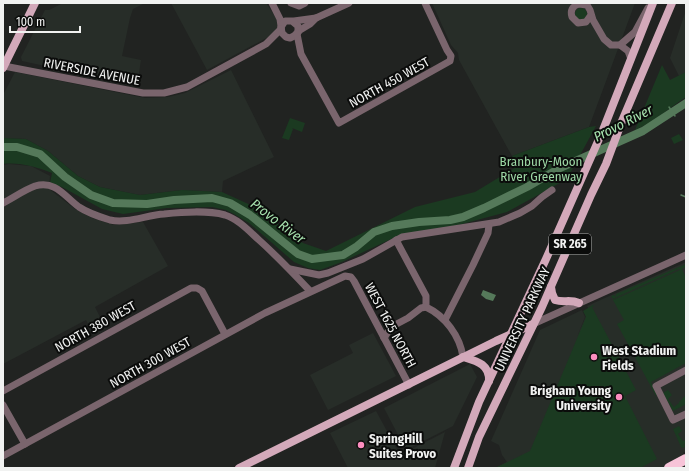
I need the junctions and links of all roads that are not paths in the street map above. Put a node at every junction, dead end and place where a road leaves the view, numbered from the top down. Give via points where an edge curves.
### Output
1 (35, 3) edge
2 (291, 3) edge
3 (305, 3) edge
4 (349, 3) edge
5 (425, 3) edge
6 (581, 3) edge
7 (652, 3) edge
8 (672, 3) edge
9 (273, 4) edge
10 (573, 5) edge
11 (591, 15) junction
12 (316, 18) junction
13 (293, 21) junction
14 (586, 22) junction
15 (281, 28) junction
16 (297, 33) junction
17 (600, 34) junction
18 (287, 37) junction
19 (266, 44) junction
20 (620, 45) junction
21 (301, 54) junction
22 (631, 59) junction
23 (4, 67) edge
24 (552, 190) dead end
25 (3, 203) edge
26 (489, 225) junction
27 (396, 240) junction
28 (686, 254) edge
29 (290, 269) junction
30 (351, 277) joint
31 (552, 284) junction
32 (310, 292) junction
33 (579, 303) junction
34 (426, 307) junction
35 (444, 320) junction
36 (533, 324) junction
37 (225, 334) junction
38 (511, 334) junction
39 (384, 338) junction
40 (463, 357) junction
41 (686, 370) edge
42 (488, 383) junction
43 (409, 384) junction
44 (3, 391) edge
45 (3, 405) edge
46 (686, 414) edge
47 (25, 444) junction
48 (3, 456) edge
49 (686, 459) edge
50 (239, 468) edge
51 (454, 468) edge
52 (468, 468) edge
53 (669, 468) edge

1 - 23 main road
2 - 3 street via 299,6
4 - 12 street
5 - 21 street, NORTH 450 WEST via 451,56 450,61 339,123
6 - 10 street
6 - 11 street via 589,7
7 - 20 street via 635,32
7 - 22 main road, UNIVERSITY PARKWAY / SR 265
8 - 31 main road, UNIVERSITY PARKWAY / SR 265 via 606,164
9 - 13 street
9 - 15 street
10 - 14 street via 573,20 578,23
11 - 14 street
11 - 17 street
12 - 13 street
12 - 16 street
13 - 15 street via 285,21
13 - 16 street via 298,26
14 - 17 street
15 - 18 street
15 - 19 street
16 - 18 street
16 - 21 street
17 - 20 street via 611,45
18 - 19 street
18 - 21 street
19 - 23 street, RIVERSIDE AVENUE via 196,82 164,93 143,93
20 - 22 street via 628,51
22 - 38 main road, UNIVERSITY PARKWAY / SR 265 via 583,177
24 - 26 street via 520,214
25 - 29 street via 35,186 42,185 58,188 86,211 111,220 162,214 211,212 226,215 246,228
26 - 27 street via 402,237
26 - 35 street via 488,233 473,265
27 - 29 street via 364,259 328,273 319,275
27 - 34 street via 426,296
28 - 33 street
29 - 32 street
30 - 32 street, NORTH 300 WEST via 342,277
30 - 39 street, WEST 1625 NORTH
31 - 33 main road via 551,290 555,300 573,300
31 - 36 main road, UNIVERSITY PARKWAY / SR 265
32 - 37 street, NORTH 300 WEST
33 - 36 street
34 - 35 street
34 - 39 street via 391,327
35 - 40 street via 461,347
36 - 38 main road
36 - 52 main road, UNIVERSITY PARKWAY / SR 265 via 479,437
37 - 44 street, NORTH 380 WEST via 204,294 194,287
37 - 47 street, NORTH 300 WEST
38 - 40 main road
38 - 42 main road, UNIVERSITY PARKWAY / SR 265
39 - 43 street, WEST 1625 NORTH
40 - 42 main road via 484,365
40 - 43 main road
41 - 46 street via 656,386 673,420
42 - 51 main road, UNIVERSITY PARKWAY / SR 265
43 - 50 main road
45 - 47 street
47 - 48 street, NORTH 300 WEST
49 - 53 highway

